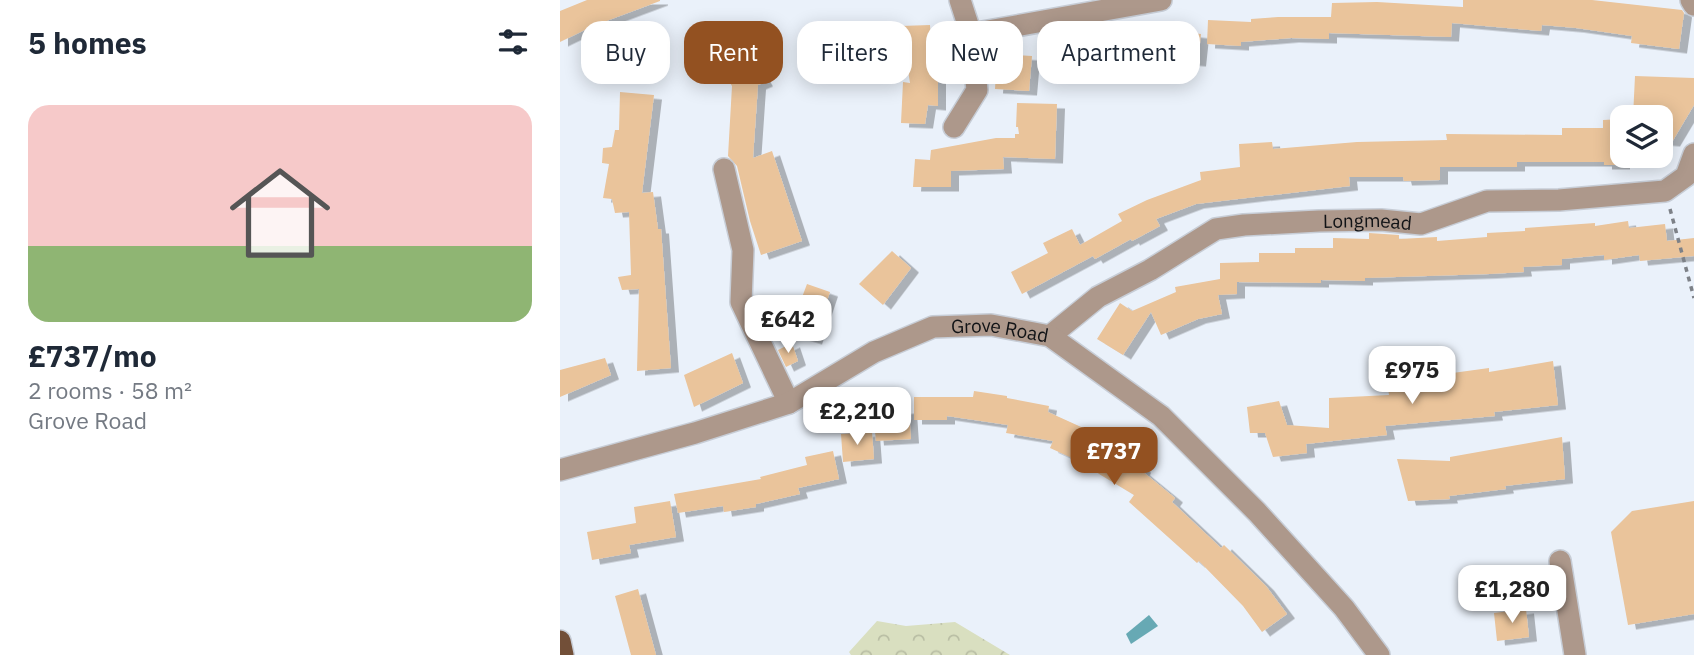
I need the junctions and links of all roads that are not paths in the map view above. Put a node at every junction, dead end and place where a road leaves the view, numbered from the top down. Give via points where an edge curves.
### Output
1 (960, 0) edge
2 (1161, 0) edge
3 (1691, 0) edge
4 (1694, 5) edge
5 (967, 21) edge
6 (1023, 25) edge
7 (976, 84) edge
8 (954, 127) dead end
9 (1694, 153) edge
10 (724, 169) dead end
11 (1050, 337) junction
12 (789, 403) junction
13 (560, 470) edge
14 (1560, 561) dead end
15 (560, 641) edge
16 (564, 655) edge
17 (1378, 655) edge
18 (1575, 655) edge

1 - 5 street
2 - 6 street
3 - 4 street
7 - 8 street
9 - 11 street, Longmead via 1686,176 1665,191 1488,201 1421,224 1319,221 1216,229 1098,297
10 - 12 street via 743,250 741,302
11 - 12 street, Grove Road via 991,325 933,327 874,352
11 - 17 street, Grove Road via 1161,416 1257,512 1344,608
12 - 13 street, Grove Road
14 - 18 street
15 - 16 main road

